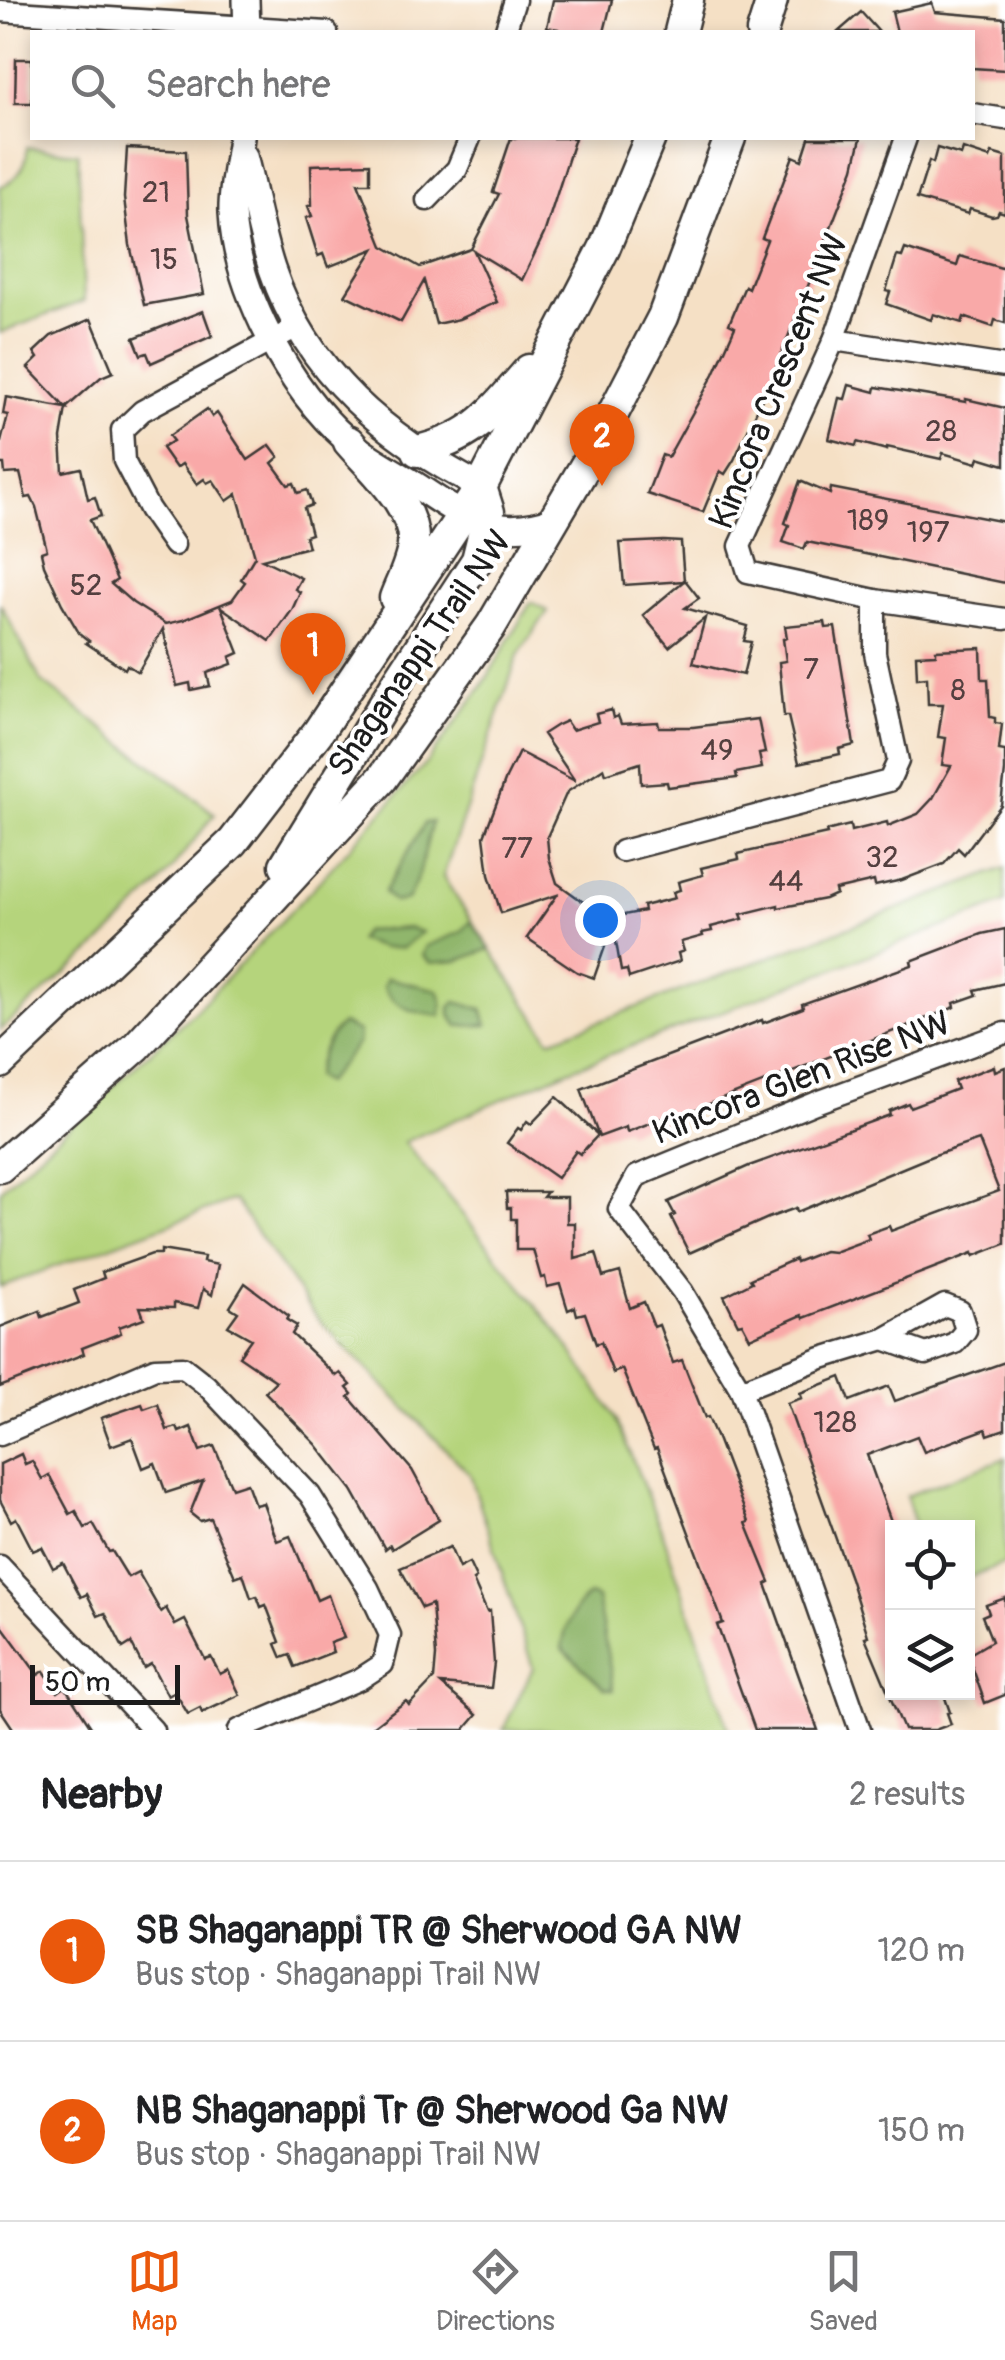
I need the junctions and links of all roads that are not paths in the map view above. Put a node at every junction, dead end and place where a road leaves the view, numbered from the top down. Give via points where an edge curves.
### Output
1 (246, 0) edge
2 (514, 0) edge
3 (688, 0) edge
4 (772, 0) edge
5 (0, 11) edge
6 (247, 30) edge
7 (505, 30) edge
8 (680, 30) edge
9 (763, 30) edge
10 (975, 114) edge
11 (1005, 119) edge
12 (240, 140) edge
13 (469, 140) edge
14 (649, 140) edge
15 (729, 140) edge
16 (905, 140) edge
17 (427, 200) dead end
18 (298, 326) junction
19 (272, 340) junction
20 (834, 340) junction
21 (554, 342) junction
22 (1005, 366) edge
23 (349, 442) junction
24 (418, 451) junction
25 (481, 487) junction
26 (556, 518) junction
27 (476, 521) junction
28 (174, 545) dead end
29 (875, 600) junction
30 (1005, 620) edge
31 (383, 634) junction
32 (622, 851) dead end
33 (244, 931) junction
34 (1005, 1032) edge
35 (0, 1062) edge
36 (0, 1167) edge
37 (884, 1340) dead end
38 (741, 1390) junction
39 (0, 1435) edge
40 (0, 1566) edge
41 (153, 1730) edge
42 (238, 1730) edge
43 (860, 1730) edge

1 - 6 street
2 - 7 street
3 - 8 main road
4 - 9 main road
5 - 6 street
10 - 11 street
12 - 18 street via 272,269
12 - 19 street via 232,212 246,278
13 - 17 street via 457,170
14 - 21 main road, Shaganappi Trail NW via 604,249
15 - 26 main road, Shaganappi Trail NW via 663,317
16 - 20 street, Kincora Crescent NW
18 - 19 street
18 - 24 street via 350,397
19 - 23 street via 306,394
19 - 28 street via 142,411 122,430 124,461
20 - 22 street
20 - 29 street, Kincora Crescent NW via 740,546 748,572
21 - 24 main road via 482,422 462,438
21 - 25 main road, Shaganappi Trail NW
23 - 27 street
23 - 31 main road via 412,528 413,546
24 - 25 street
25 - 27 main road via 487,500
26 - 27 street via 506,530
26 - 33 main road, Shaganappi Trail NW via 491,626 382,779
27 - 31 main road, Shaganappi Trail NW
27 - 33 main road via 477,560
29 - 30 street, Kincora Crescent NW
29 - 32 street via 875,653 898,761 889,780
31 - 35 main road, Shaganappi Trail NW via 233,842
33 - 36 main road, Shaganappi Trail NW via 136,1047
34 - 38 street, Kincora Glen Rise NW via 637,1176 619,1210 682,1291
37 - 38 street
38 - 43 street, Kincora Glen Rise NW
39 - 42 street via 155,1368 183,1367 310,1495 390,1636 383,1664 360,1680
40 - 41 street

